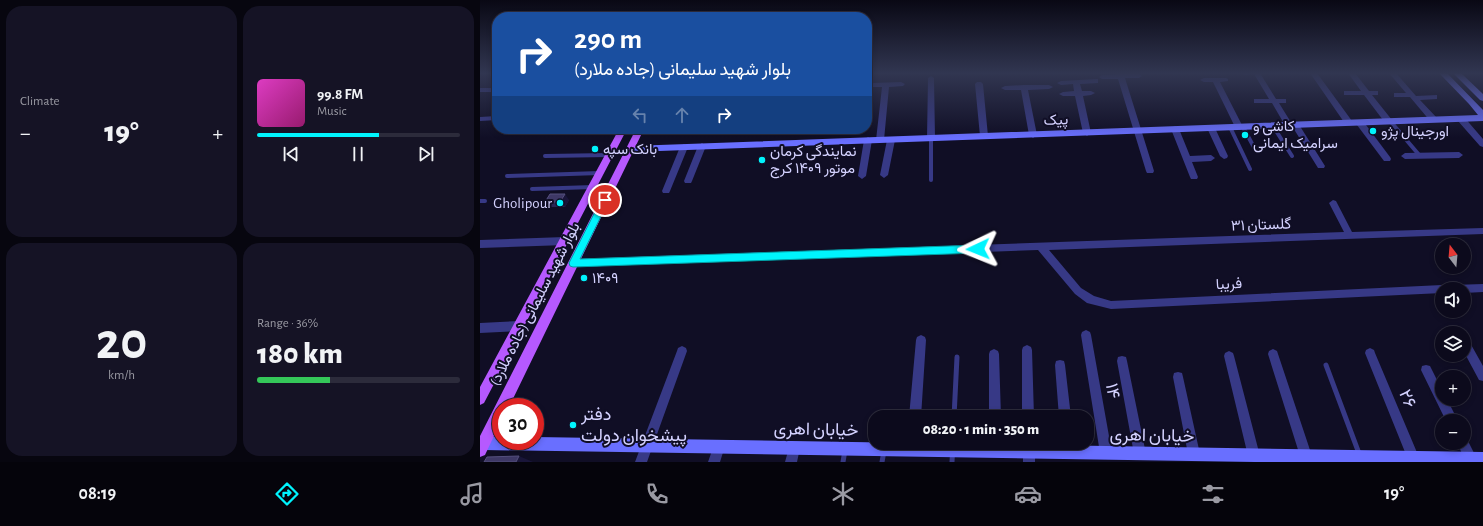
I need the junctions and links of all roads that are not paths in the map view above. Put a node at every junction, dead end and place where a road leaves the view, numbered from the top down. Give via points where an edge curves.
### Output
1 (1079, 94) edge
2 (885, 95) edge
3 (931, 95) edge
4 (980, 95) edge
5 (1025, 95) edge
6 (1126, 95) edge
7 (1222, 95) edge
8 (1270, 95) edge
9 (1329, 95) edge
10 (1368, 95) edge
11 (1397, 95) dead end
12 (1465, 95) edge
13 (1413, 96) junction
14 (1434, 97) dead end
15 (1257, 101) dead end
16 (1274, 101) junction
17 (1283, 101) dead end
18 (1472, 102) junction
19 (1483, 106) edge
20 (1483, 117) edge
21 (492, 118) edge
22 (480, 119) edge
23 (1461, 119) junction
24 (1434, 120) junction
25 (1390, 122) junction
26 (1349, 123) junction
27 (1360, 123) junction
28 (1292, 125) junction
29 (1273, 126) junction
30 (1237, 127) junction
31 (1211, 128) junction
32 (1176, 129) junction
33 (1137, 131) junction
34 (1087, 133) junction
35 (620, 134) edge
36 (638, 134) edge
37 (1032, 135) junction
38 (984, 136) junction
39 (930, 138) junction
40 (868, 140) junction
41 (880, 140) junction
42 (890, 140) junction
43 (1483, 144) edge
44 (702, 146) junction
45 (684, 147) junction
46 (631, 149) junction
47 (1256, 151) dead end
48 (610, 155) junction
49 (1459, 155) dead end
50 (545, 156) dead end
51 (1224, 156) dead end
52 (1292, 156) dead end
53 (1405, 156) dead end
54 (1420, 156) junction
55 (1211, 158) dead end
56 (1387, 159) dead end
57 (1187, 160) junction
58 (1321, 166) dead end
59 (1250, 169) dead end
60 (1150, 171) dead end
61 (600, 173) junction
62 (884, 175) dead end
63 (507, 176) dead end
64 (862, 176) dead end
65 (1194, 177) dead end
66 (931, 180) dead end
67 (688, 182) dead end
68 (593, 187) junction
69 (532, 189) dead end
70 (666, 191) dead end
71 (1333, 203) dead end
72 (1483, 231) edge
73 (1350, 236) junction
74 (565, 241) junction
75 (480, 244) edge
76 (1040, 247) junction
77 (573, 263) junction
78 (1471, 288) edge
79 (1483, 288) edge
80 (1435, 290) edge
81 (520, 326) junction
82 (480, 328) edge
83 (1086, 336) dead end
84 (921, 340) dead end
85 (1027, 350) dead end
86 (682, 351) dead end
87 (1370, 353) dead end
88 (994, 354) dead end
89 (1273, 354) dead end
90 (1471, 355) edge
91 (1229, 356) dead end
92 (957, 357) dead end
93 (1122, 361) dead end
94 (1060, 365) dead end
95 (1326, 365) dead end
96 (1426, 370) dead end
97 (1483, 376) edge
98 (1178, 377) dead end
99 (506, 398) edge
100 (480, 399) edge
101 (916, 410) edge
102 (954, 410) edge
103 (995, 410) edge
104 (1028, 410) edge
105 (1064, 410) edge
106 (1448, 414) edge
107 (492, 426) edge
108 (647, 445) junction
109 (482, 446) edge
110 (719, 446) junction
111 (794, 448) junction
112 (845, 449) junction
113 (900, 450) edge
114 (939, 450) edge
115 (970, 450) edge
116 (1016, 450) edge
117 (1048, 450) edge
118 (1083, 450) edge
119 (1469, 450) edge
120 (953, 452) edge
121 (1029, 452) edge
122 (1106, 453) junction
123 (1194, 454) junction
124 (883, 456) edge
125 (1135, 456) edge
126 (1254, 456) junction
127 (1306, 456) junction
128 (1361, 457) junction
129 (1166, 458) edge
130 (1272, 459) edge
131 (1477, 459) edge
132 (1344, 460) edge
133 (1414, 460) edge
134 (1454, 460) edge
135 (641, 462) edge
136 (714, 462) edge
137 (791, 462) edge
138 (843, 462) edge

1 - 34 street
2 - 41 street
3 - 39 street
4 - 38 street
5 - 37 street
6 - 33 street
7 - 30 street
8 - 16 street
9 - 26 street
10 - 25 street
11 - 13 street
12 - 18 street
13 - 14 street
13 - 24 street
15 - 16 street
16 - 17 street
16 - 28 street
18 - 19 street
18 - 20 street
20 - 23 street, پیک
21 - 22 street
23 - 24 street, پیک
23 - 43 street
24 - 25 street, پیک
25 - 27 street, پیک
25 - 54 lane
26 - 27 street, پیک
26 - 28 street, پیک
27 - 56 street
28 - 29 street, پیک
28 - 58 street
29 - 30 street, پیک
29 - 52 lane
30 - 31 street, پیک
30 - 47 lane
30 - 59 lane
31 - 32 street, پیک
31 - 51 street
32 - 33 street, پیک
32 - 57 street
33 - 34 street, پیک
33 - 60 street
34 - 37 street, پیک
35 - 48 main road, بلوار شهید سلیمانی (جاده ملارد)
36 - 46 main road, بلوار شهید سلیمانی (جاده ملارد)
37 - 38 street, پیک
38 - 39 street, پیک
39 - 42 street, پیک
39 - 66 lane
40 - 41 street, پیک
40 - 44 street, پیک
40 - 64 street
41 - 42 street, پیک
42 - 62 street
44 - 45 street, پیک
44 - 67 street
45 - 46 street, پیک
45 - 70 street
46 - 77 main road, بلوار شهید سلیمانی (جاده ملارد)
48 - 50 lane
48 - 61 main road, بلوار شهید سلیمانی (جاده ملارد)
49 - 54 street
53 - 54 street
55 - 57 street
57 - 65 street
61 - 63 lane
61 - 68 main road, بلوار شهید سلیمانی (جاده ملارد)
68 - 69 lane
68 - 74 main road, بلوار شهید سلیمانی (جاده ملارد)
71 - 73 street
72 - 73 street, گلستان ۳۱
73 - 76 street, گلستان ۳۱
74 - 75 street
74 - 81 main road, بلوار شهید سلیمانی (جاده ملارد)
76 - 77 street, گلستان ۳۱
76 - 80 street, فریبا via 1078,291 1091,300 1111,305
77 - 99 main road, بلوار شهید سلیمانی (جاده ملارد)
78 - 79 street
81 - 82 street
81 - 100 main road, بلوار شهید سلیمانی (جاده ملارد)
83 - 122 street, ۱۴
84 - 101 street
85 - 104 street
86 - 108 street
87 - 133 street, ۲۶
88 - 103 street
89 - 127 street
90 - 97 street
91 - 126 street
92 - 102 lane
93 - 125 street
94 - 105 street
95 - 128 lane
96 - 106 street
98 - 123 street
107 - 109 main road, بلوار شهید سلیمانی (جاده ملارد)
108 - 109 street, خیابان اهری
108 - 110 street, خیابان اهری
108 - 135 street
110 - 111 street, خیابان اهری
110 - 136 street
111 - 112 street, خیابان اهری
111 - 137 street
112 - 124 street, خیابان اهری
112 - 138 lane
113 - 124 street, خیابان اهری
114 - 120 street, خیابان اهری
115 - 120 street, خیابان اهری
116 - 121 street, خیابان اهری
117 - 121 street, خیابان اهری
118 - 122 street, خیابان اهری
119 - 131 street
122 - 125 street, خیابان اهری
123 - 126 street, خیابان اهری
123 - 129 street, خیابان اهری
125 - 129 street, خیابان اهری
126 - 130 street, خیابان اهری
127 - 130 street, خیابان اهری
127 - 132 street, خیابان اهری
128 - 132 street, خیابان اهری
128 - 133 street, خیابان اهری
131 - 134 street, خیابان اهری
133 - 134 street, خیابان اهری

